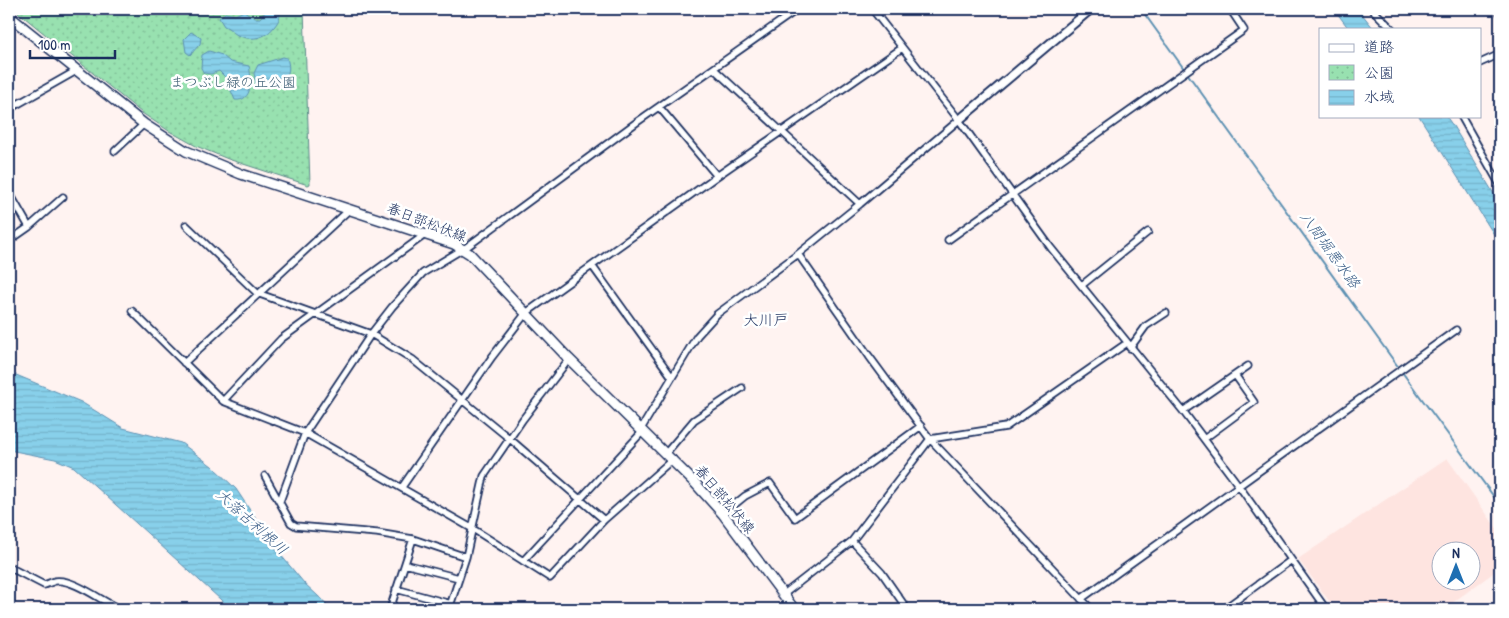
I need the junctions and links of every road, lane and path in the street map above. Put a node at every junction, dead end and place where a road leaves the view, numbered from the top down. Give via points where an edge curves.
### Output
1 (798, 9) edge
2 (872, 9) edge
3 (1091, 9) edge
4 (1230, 9) edge
5 (1372, 9) edge
6 (1498, 9) edge
7 (1500, 13) edge
8 (9, 16) edge
9 (1391, 28) edge
10 (902, 48) junction
11 (1500, 54) edge
12 (1482, 62) edge
13 (714, 69) junction
14 (76, 71) junction
15 (660, 108) junction
16 (9, 109) edge
17 (1462, 118) edge
18 (959, 120) junction
19 (144, 124) junction
20 (782, 130) junction
21 (115, 151) dead end
22 (717, 176) junction
23 (1500, 185) edge
24 (9, 192) edge
25 (1012, 194) junction
26 (64, 197) dead end
27 (860, 204) junction
28 (350, 209) junction
29 (186, 225) dead end
30 (29, 227) junction
31 (1148, 232) dead end
32 (426, 234) junction
33 (948, 240) dead end
34 (9, 241) edge
35 (463, 249) junction
36 (798, 254) junction
37 (593, 267) junction
38 (1082, 285) junction
39 (258, 293) junction
40 (132, 311) dead end
41 (526, 313) junction
42 (1166, 313) dead end
43 (313, 314) junction
44 (1456, 330) dead end
45 (371, 334) junction
46 (1129, 346) junction
47 (569, 359) junction
48 (184, 363) junction
49 (1248, 366) dead end
50 (1235, 375) junction
51 (672, 376) junction
52 (742, 388) dead end
53 (462, 399) junction
54 (223, 401) junction
55 (1183, 411) junction
56 (921, 426) junction
57 (642, 430) junction
58 (305, 433) junction
59 (510, 438) junction
60 (930, 439) junction
61 (1204, 439) junction
62 (670, 456) junction
63 (265, 476) dead end
64 (1239, 486) junction
65 (402, 487) junction
66 (580, 499) junction
67 (280, 501) junction
68 (723, 514) junction
69 (604, 520) junction
70 (473, 529) junction
71 (413, 539) junction
72 (852, 541) junction
73 (466, 557) junction
74 (523, 560) junction
75 (1290, 561) junction
76 (405, 564) junction
77 (9, 567) edge
78 (459, 578) junction
79 (396, 589) junction
80 (784, 594) junction
81 (1081, 599) junction
82 (450, 607) edge
83 (120, 609) edge
84 (390, 609) edge
85 (794, 609) edge
86 (906, 609) edge
87 (1091, 609) edge
88 (1224, 609) edge
89 (1326, 609) edge

1 - 13 street
2 - 10 street
3 - 18 street
4 - 25 street via 1244,30
5 - 9 street
6 - 7 street
8 - 14 main road, 春日部松伏線
10 - 18 street
10 - 20 street
11 - 12 street
13 - 15 street
13 - 20 street
14 - 16 street
14 - 19 main road, 春日部松伏線
15 - 22 street
15 - 35 street
17 - 23 street
18 - 25 street
18 - 27 street
19 - 21 street
19 - 28 main road, 春日部松伏線 via 176,145 217,165
20 - 22 street
20 - 27 street
22 - 37 street
24 - 30 street
25 - 33 street
25 - 38 street
26 - 30 street
27 - 36 street
28 - 32 main road, 春日部松伏線
28 - 39 street
29 - 39 street
30 - 34 street
31 - 38 street
32 - 35 main road, 春日部松伏線
32 - 43 street
35 - 41 main road, 春日部松伏線 via 493,275
35 - 45 street via 423,273
36 - 51 street via 717,314 697,336
36 - 56 street
37 - 41 street
37 - 51 street
38 - 46 street
39 - 43 street
39 - 48 street
40 - 48 street
41 - 47 main road, 春日部松伏線
41 - 53 street
42 - 46 street via 1146,326
43 - 45 street
43 - 54 street via 271,348
44 - 64 street
45 - 53 street via 412,359
45 - 58 street
46 - 55 street
46 - 60 street via 1006,427
47 - 57 main road, 春日部松伏線
47 - 59 street
48 - 54 street
49 - 50 street
50 - 55 street
50 - 61 street via 1254,402
51 - 57 street
52 - 62 street via 694,420
53 - 59 street
53 - 65 street
54 - 58 street
55 - 61 street
56 - 60 street
56 - 68 street via 795,518 770,483 745,496
57 - 62 main road, 春日部松伏線
57 - 66 street
58 - 65 street
58 - 67 street
59 - 66 street
59 - 70 street via 484,476
60 - 72 street
60 - 81 street
61 - 64 street
62 - 68 main road, 春日部松伏線
62 - 69 street
63 - 67 street
64 - 75 street
64 - 81 street
65 - 70 street
66 - 69 street
66 - 74 street
67 - 71 street via 291,523 296,526 377,532
68 - 80 main road, 春日部松伏線
69 - 74 street via 550,578
70 - 73 street
70 - 74 street
71 - 73 street
71 - 76 street
72 - 80 street
72 - 86 street via 882,573
73 - 78 street
75 - 88 street
75 - 89 street
76 - 78 street
76 - 79 street
77 - 83 street via 44,585 55,581 80,586 102,602
78 - 82 street
79 - 82 street
79 - 84 street
80 - 85 main road, 春日部松伏線
81 - 87 street

